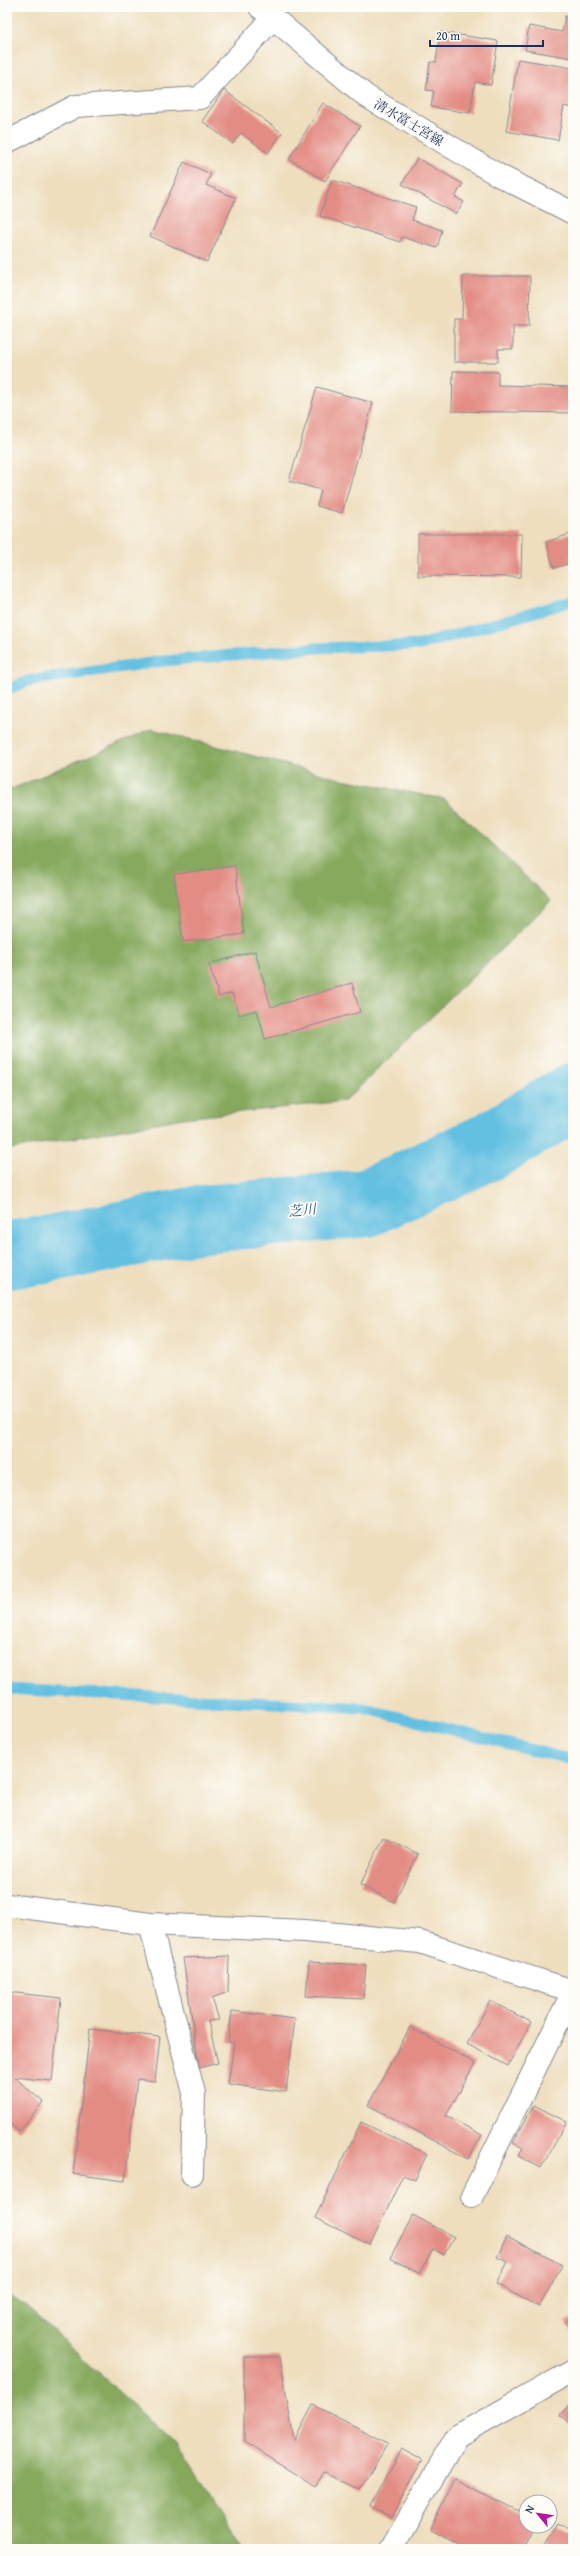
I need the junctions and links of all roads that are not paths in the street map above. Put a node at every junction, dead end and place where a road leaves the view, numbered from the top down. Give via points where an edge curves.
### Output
1 (267, 12) edge
2 (7, 142) edge
3 (573, 213) edge
4 (7, 1904) edge
5 (150, 1924) junction
6 (573, 1992) edge
7 (192, 2174) dead end
8 (472, 2196) dead end
9 (573, 2371) edge
10 (391, 2549) edge

1 - 2 street via 200,98 76,106
1 - 3 street, 清水富士宮線 via 366,96 498,175
4 - 5 street
5 - 6 street via 305,1931 420,1942
5 - 7 street via 194,2093
6 - 8 street
9 - 10 street via 457,2436

